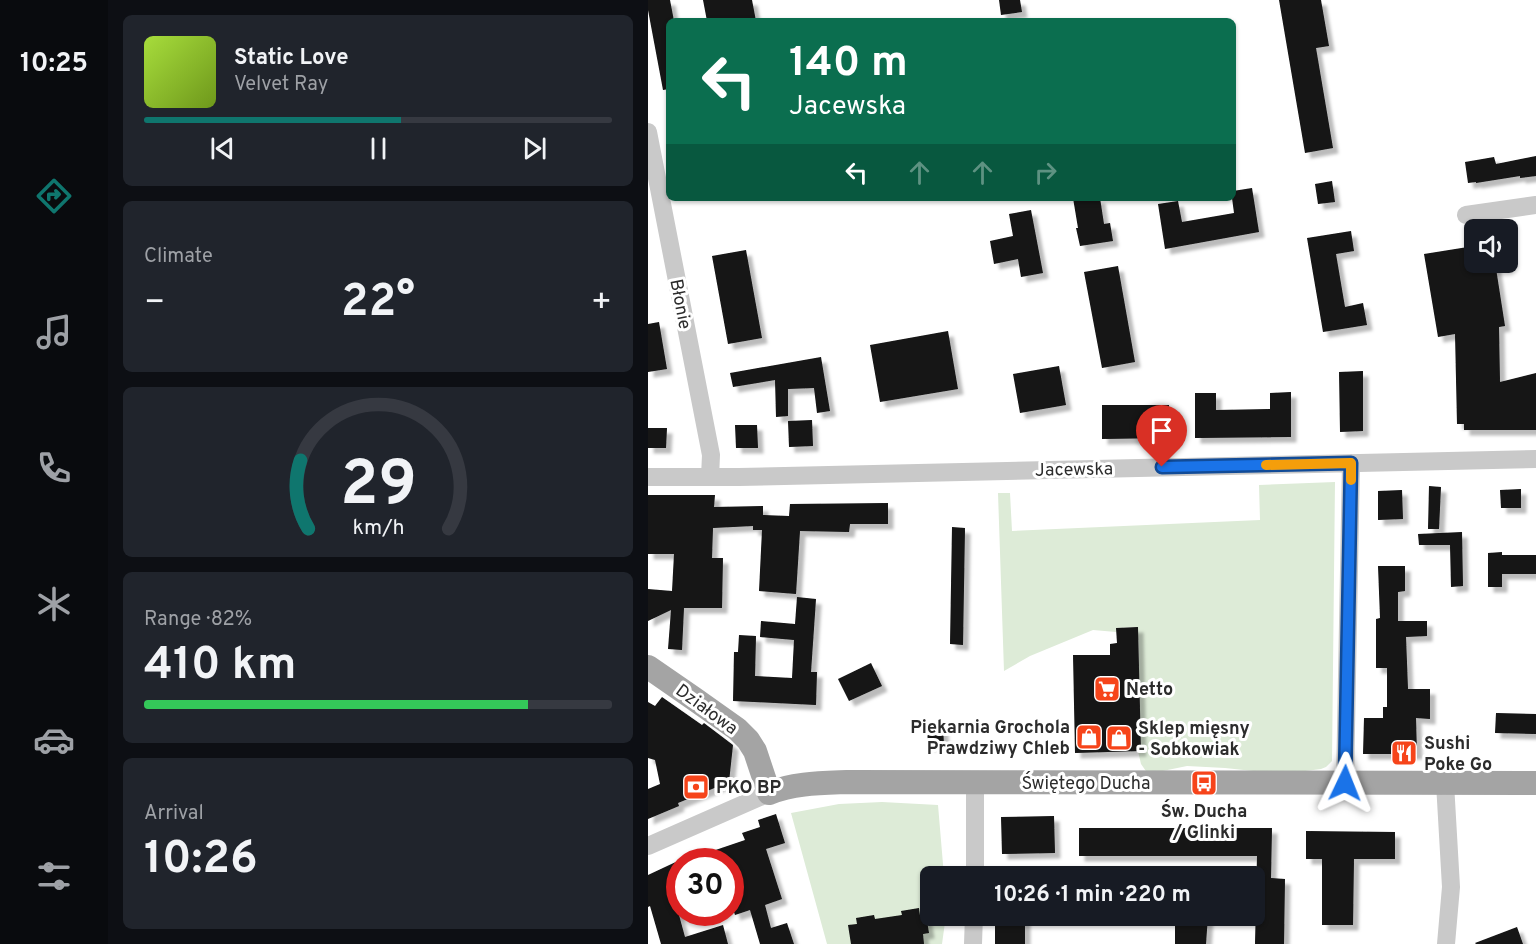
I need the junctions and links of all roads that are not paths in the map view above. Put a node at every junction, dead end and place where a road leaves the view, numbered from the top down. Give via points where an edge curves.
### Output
1 (648, 132) edge
2 (1536, 205) edge
3 (1466, 215) dead end
4 (1536, 459) edge
5 (1351, 463) junction
6 (648, 477) edge
7 (710, 477) junction
8 (648, 668) edge
9 (975, 783) junction
10 (1345, 783) junction
11 (1445, 783) junction
12 (1536, 783) edge
13 (769, 793) junction
14 (648, 846) edge
15 (975, 866) edge
16 (974, 926) edge
17 (973, 944) edge
18 (1446, 944) edge

1 - 7 street, Błonie via 711,455
2 - 3 street
4 - 5 street, Jacewska
5 - 7 street, Jacewska
5 - 10 street
6 - 7 street, Jacewska
8 - 13 main road, Działowa via 748,740
9 - 10 main road, Świętego Ducha
9 - 13 main road, Świętego Ducha via 823,783
9 - 15 street
10 - 11 main road, Świętego Ducha
11 - 12 main road, Świętego Ducha
11 - 18 street via 1451,887
13 - 14 street, Świętego Ducha
16 - 17 street

